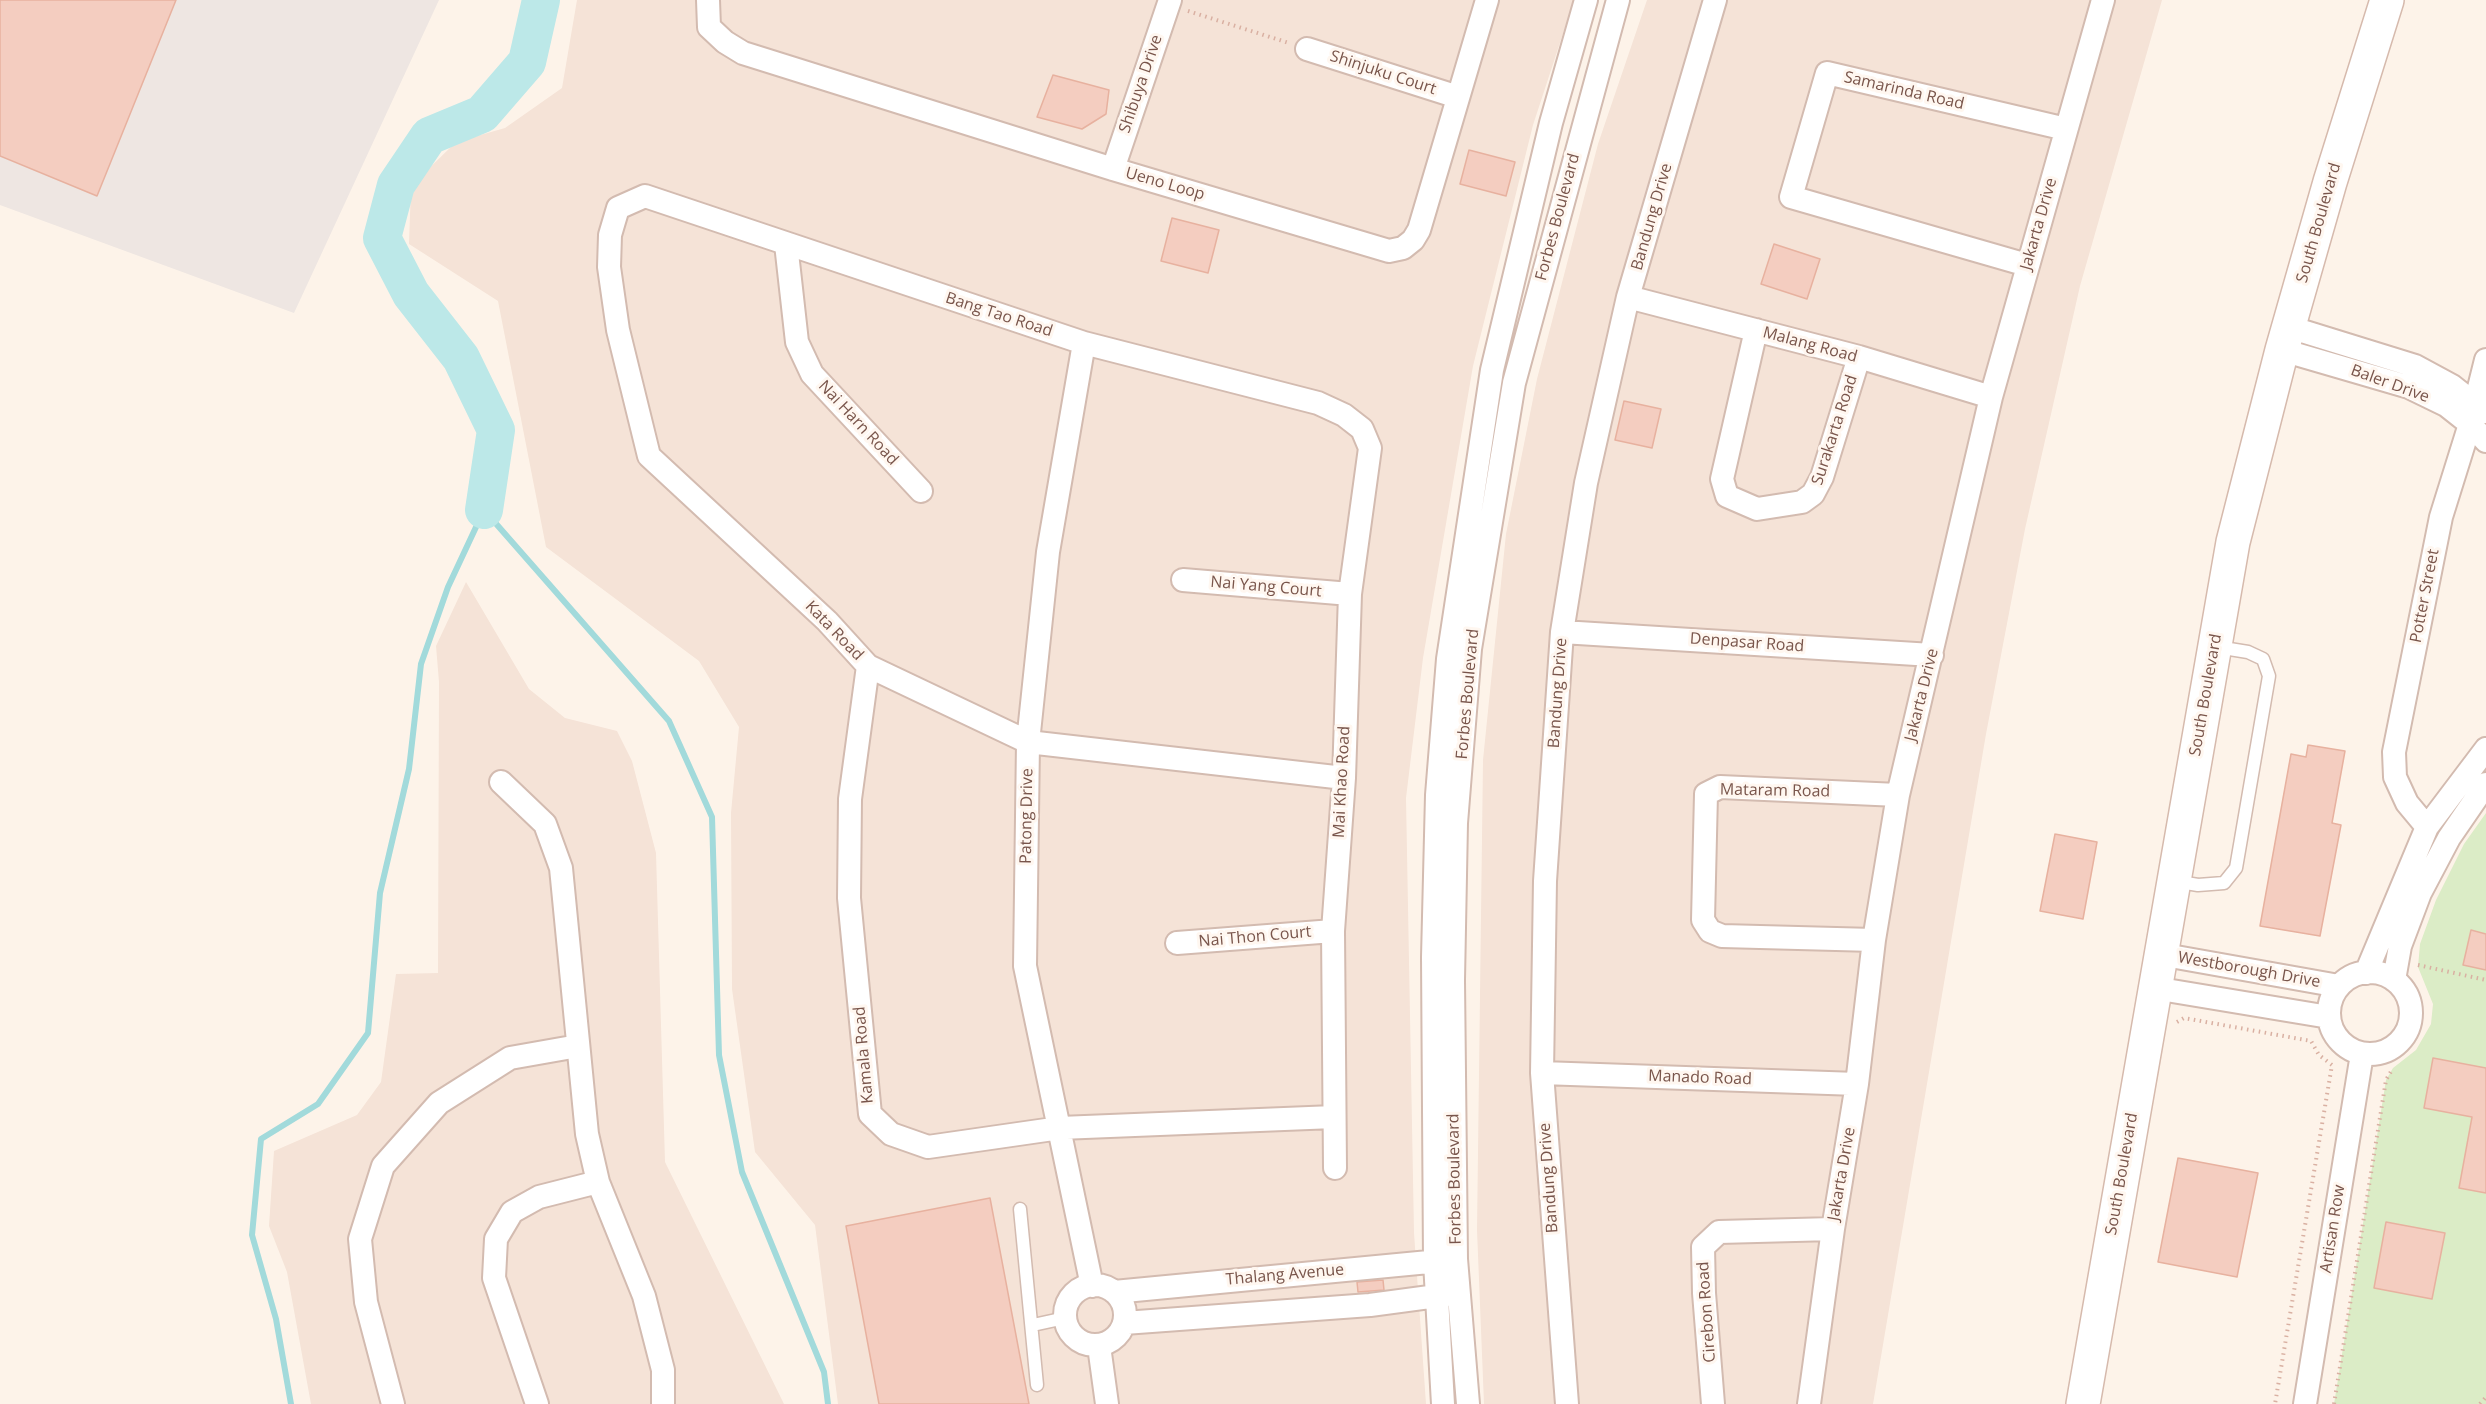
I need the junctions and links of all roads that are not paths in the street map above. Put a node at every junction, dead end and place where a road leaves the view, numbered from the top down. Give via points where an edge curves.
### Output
1 (708, 0) edge
2 (1487, 0) edge
3 (1586, 0) edge
4 (1618, 0) edge
5 (1716, 0) edge
6 (2103, 0) edge
7 (2387, 0) edge
8 (1169, 2) edge
9 (1307, 48) road end
10 (1458, 97) junction
11 (2066, 129) junction
12 (1113, 169) junction
13 (618, 208) joint
14 (786, 244) junction
15 (2027, 265) junction
16 (1628, 297) junction
17 (1756, 330) junction
18 (2285, 338) junction
19 (1084, 343) junction
20 (1859, 357) junction
21 (2486, 360) edge
22 (1991, 397) junction
23 (2477, 414) edge
24 (2486, 441) edge
25 (1370, 448) joint
26 (921, 491) dead end
27 (1182, 580) dead end
28 (1350, 594) junction
29 (1562, 632) junction
30 (2216, 646) junction
31 (1932, 655) junction
32 (868, 666) junction
33 (1028, 742) junction
34 (2486, 749) edge
35 (1344, 778) junction
36 (501, 782) dead end
37 (2486, 784) edge
38 (1898, 795) junction
39 (2427, 827) junction
40 (2172, 880) junction
41 (1333, 931) junction
42 (1874, 940) junction
43 (1177, 943) dead end
44 (2159, 954) junction
45 (2366, 973) junction
46 (2394, 980) junction
47 (2339, 986) junction
48 (2154, 988) junction
49 (2329, 1017) junction
50 (578, 1046) junction
51 (2362, 1054) junction
52 (1542, 1073) junction
53 (1857, 1084) junction
54 (1334, 1117) junction
55 (1060, 1128) junction
56 (1335, 1168) dead end
57 (598, 1182) junction
58 (1020, 1209) dead end
59 (1833, 1229) junction
60 (1445, 1261) junction
61 (1092, 1286) junction
62 (1114, 1292) junction
63 (1449, 1295) junction
64 (1065, 1318) junction
65 (1124, 1323) junction
66 (1033, 1325) junction
67 (1099, 1346) junction
68 (1037, 1386) dead end
69 (393, 1404) edge
70 (537, 1404) edge
71 (663, 1404) edge
72 (1107, 1404) edge
73 (1443, 1404) edge
74 (1468, 1404) edge
75 (1566, 1404) edge
76 (1713, 1404) edge
77 (1809, 1404) edge
78 (2083, 1404) edge
79 (2305, 1404) edge

1 - 12 street, Ueno Loop via 709,27 743,52
2 - 10 street, Ueno Loop
3 - 60 street, Forbes Boulevard via 1551,123 1492,370 1448,659 1437,795 1432,957
4 - 60 street, Forbes Boulevard via 1514,383 1470,650 1456,823
5 - 16 street, Bandung Drive
6 - 11 street, Jakarta Drive
7 - 18 main road, South Boulevard
8 - 12 street, Shibuya Drive
9 - 10 street, Shinjuku Court
10 - 12 street, Ueno Loop via 1419,230 1403,248 1389,251
11 - 15 street, Jakarta Drive
11 - 15 street, Samarinda Road via 1827,73 1791,197
13 - 14 street, Bang Tao Road via 645,196
13 - 32 street, Kata Road via 610,235 609,267 618,330 649,456 827,621
14 - 19 street, Bang Tao Road
14 - 26 street, Nai Harn Road via 797,342 812,374
15 - 22 street, Jakarta Drive
16 - 17 street, Malang Road
16 - 29 street, Bandung Drive via 1586,483
17 - 20 street, Malang Road
17 - 20 street, Surakarta Road via 1722,479 1727,496 1757,509 1802,501 1813,494 1822,477
18 - 23 street, Baler Drive via 2446,405
18 - 30 main road, South Boulevard via 2233,542
19 - 25 street, Bang Tao Road via 1318,403 1362,429
19 - 33 street, Patong Drive via 1048,552
20 - 22 street, Malang Road
21 - 23 street, Potter Street
22 - 31 street, Jakarta Drive
23 - 24 street, Baler Drive
23 - 39 street, Potter Street via 2441,517 2394,752 2395,777 2407,803
25 - 28 street, Mai Khao Road
27 - 28 street, Nai Yang Court
28 - 35 street, Mai Khao Road
29 - 31 street, Denpasar Road
29 - 52 street, Bandung Drive via 1545,881
30 - 40 main road, South Boulevard
30 - 40 lane via 2263,659 2269,676 2236,868 2224,883 2198,885
31 - 38 street, Jakarta Drive
32 - 33 street, Kata Road
32 - 55 street, Kamala Road via 850,798 849,898 870,1114 891,1134 928,1147
33 - 35 street, Kata Road
33 - 55 street, Patong Drive via 1025,966
34 - 39 street
35 - 41 street, Mai Khao Road
36 - 50 street via 545,824 561,868
37 - 46 street via 2449,838 2420,893 2400,946
38 - 42 street, Jakarta Drive
38 - 42 street, Mataram Road via 1720,787 1706,794 1703,920 1710,931 1722,936
39 - 45 street
40 - 44 main road, South Boulevard
41 - 43 street, Nai Thon Court
41 - 54 street, Mai Khao Road
42 - 53 street, Jakarta Drive
44 - 47 street, Westborough Drive
44 - 48 main road, South Boulevard
45 - 46 street
45 - 47 street
46 - 51 street via 2410,1002 2408,1030 2389,1050
47 - 49 street
48 - 49 street, Westborough Drive
48 - 78 main road, South Boulevard
49 - 51 street via 2339,1041
50 - 57 street via 587,1134
50 - 69 street via 510,1058 439,1103 384,1166 360,1239 366,1302
51 - 79 street, Artisan Row
52 - 53 street, Manado Road
52 - 75 street, Bandung Drive
53 - 59 street, Jakarta Drive
54 - 55 street, Kamala Road
54 - 56 street, Mai Khao Road
55 - 61 street, Patong Drive
57 - 70 street via 539,1197 512,1212 496,1239 494,1278
57 - 71 street via 644,1296 663,1370
58 - 66 lane
59 - 76 street, Cirebon Road via 1719,1232 1703,1247
59 - 77 street, Jakarta Drive
60 - 62 street, Thalang Avenue
60 - 63 street, Forbes Boulevard
61 - 62 street via 1100,1285
61 - 64 street via 1069,1300
62 - 65 street via 1124,1306
63 - 65 street via 1370,1305
63 - 73 street, Forbes Boulevard
63 - 74 street, Forbes Boulevard
64 - 66 lane
64 - 67 street via 1072,1336
65 - 67 street via 1115,1338
66 - 68 lane
67 - 72 street

